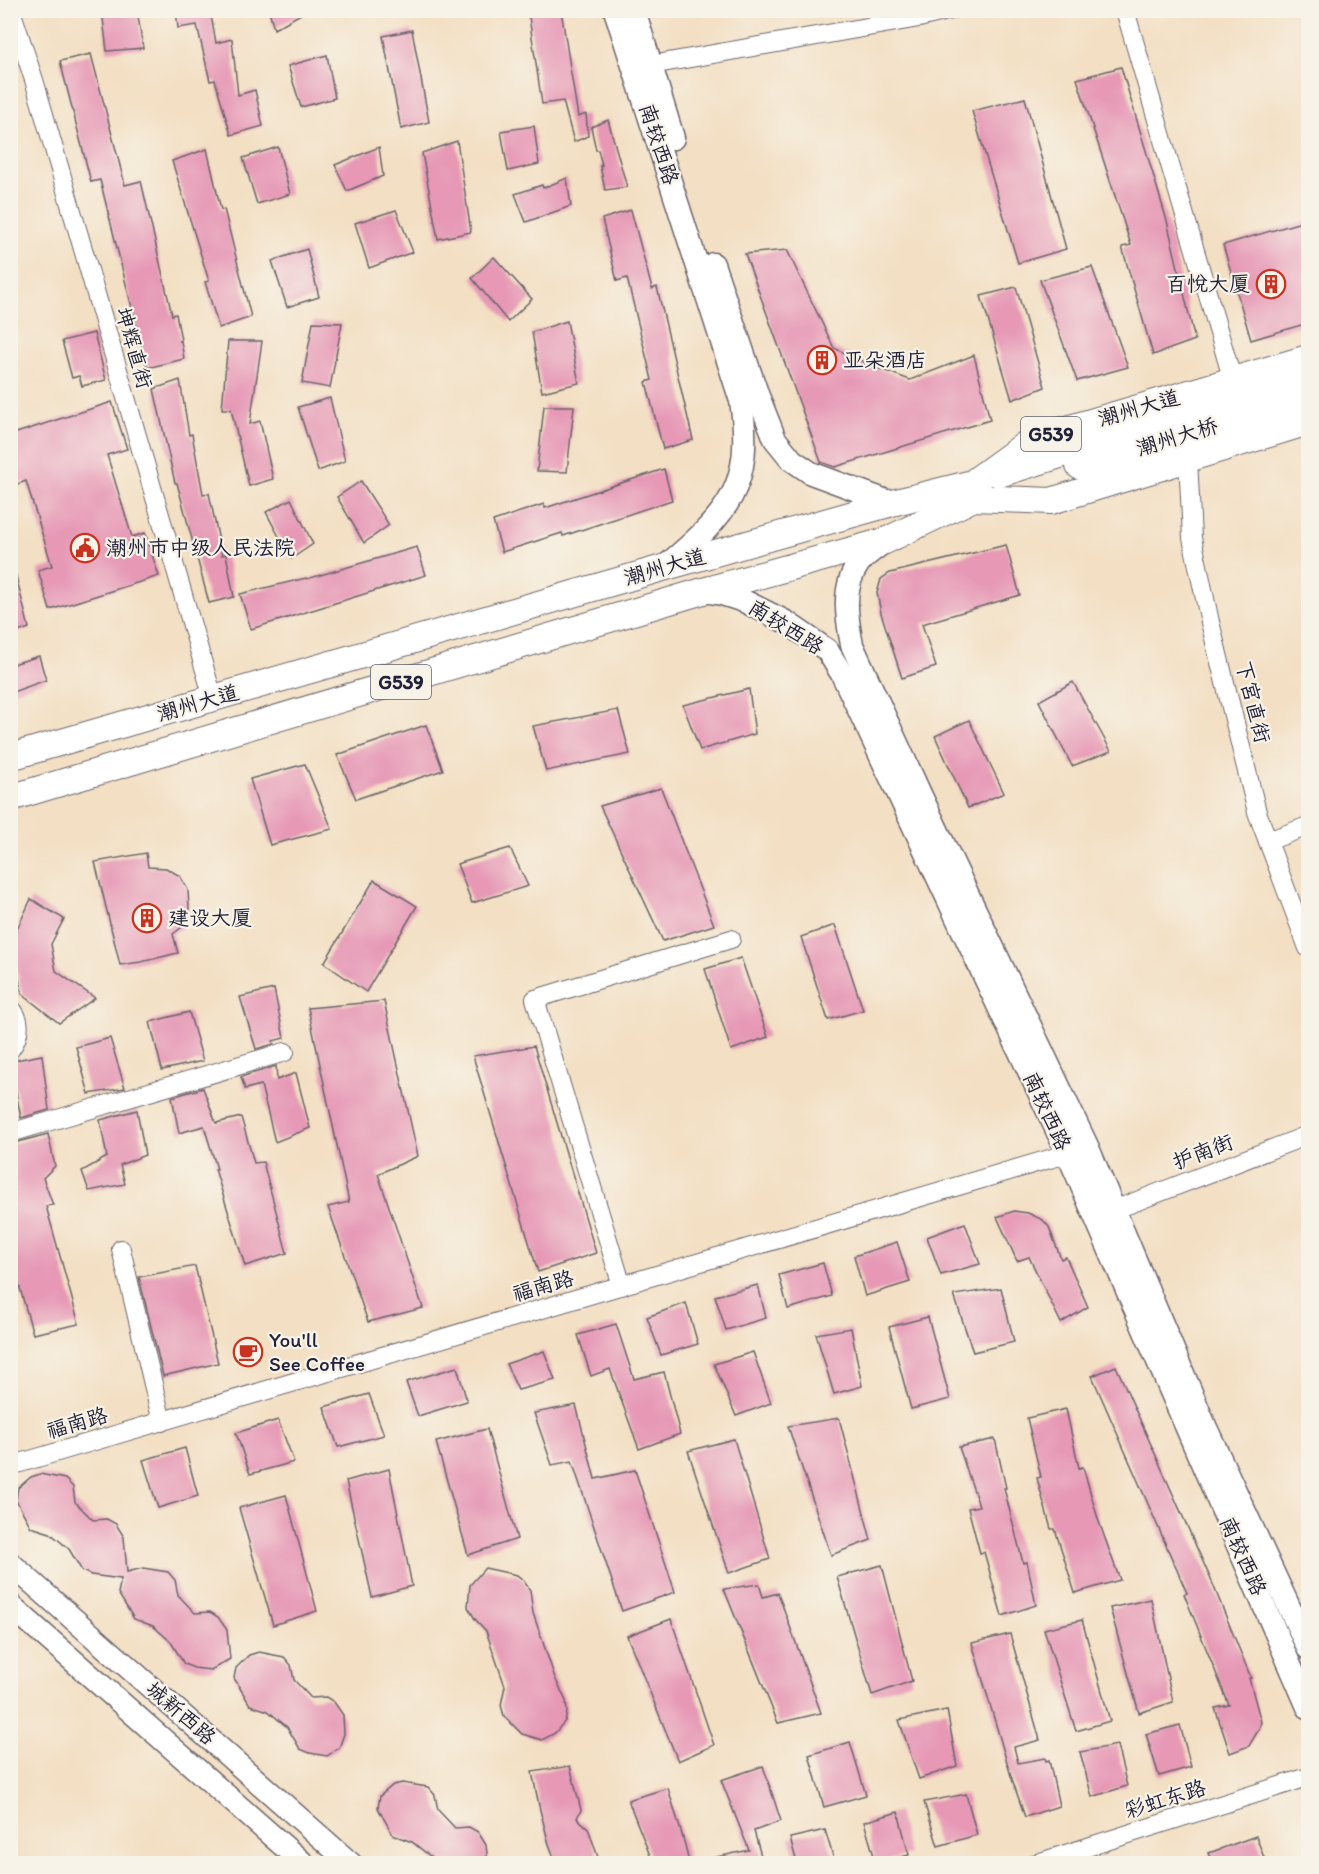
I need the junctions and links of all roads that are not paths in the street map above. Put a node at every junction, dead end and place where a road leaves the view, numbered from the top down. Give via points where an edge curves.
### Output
1 (11, 10) edge
2 (615, 10) edge
3 (634, 10) edge
4 (1125, 10) edge
5 (944, 11) edge
6 (651, 64) junction
7 (1308, 358) edge
8 (1308, 378) edge
9 (1233, 381) junction
10 (1308, 398) edge
11 (1308, 422) edge
12 (1188, 459) junction
13 (1044, 468) junction
14 (973, 490) junction
15 (892, 503) junction
16 (885, 541) junction
17 (666, 567) junction
18 (703, 591) junction
19 (213, 699) junction
20 (10, 757) edge
21 (10, 798) edge
22 (1308, 826) edge
23 (1268, 841) junction
24 (731, 939) dead end
25 (1308, 948) edge
26 (10, 1007) edge
27 (10, 1050) edge
28 (285, 1052) dead end
29 (10, 1133) edge
30 (1308, 1136) edge
31 (1078, 1151) junction
32 (1114, 1210) junction
33 (121, 1249) dead end
34 (622, 1286) junction
35 (162, 1422) junction
36 (10, 1466) edge
37 (10, 1563) edge
38 (10, 1605) edge
39 (1308, 1648) edge
40 (1308, 1707) edge
41 (1308, 1777) edge
42 (304, 1863) edge
43 (351, 1863) edge
44 (1034, 1863) edge

1 - 19 street, 坤辉直街
2 - 17 main road, 南较西路 via 741,400 744,420 745,455 735,492 719,518
3 - 6 main road, 南较西路
4 - 9 street
5 - 6 street
6 - 15 main road, 南较西路 via 693,206 776,439 792,460 811,473
7 - 9 highway, 潮州大道 / G539
8 - 13 highway, 潮州大桥 / G539
9 - 14 highway, 潮州大道 / G539 via 1034,439
10 - 13 highway, 潮州大桥 / G539
11 - 12 highway, 潮州大道 / G539
12 - 14 highway, 潮州大道 / G539 via 1050,501
12 - 23 street, 下宫直街 via 1192,538 1254,801
13 - 14 highway
14 - 15 highway, 潮州大道 / G539
14 - 16 highway, 潮州大道 / G539
15 - 17 highway, 潮州大道 / G539
16 - 18 highway, 潮州大道 / G539
16 - 31 main road, 南较西路 via 860,562 851,577 847,597 852,645
17 - 19 highway, 潮州大道 / G539
18 - 21 highway, 潮州大道 / G539
18 - 31 main road, 南较西路 via 744,600 827,650
19 - 20 highway, 潮州大道 / G539
22 - 23 street
23 - 25 street, 下宫直街
24 - 34 street via 535,999
26 - 27 street via 19,1031
28 - 29 street
30 - 32 street, 护南街
31 - 32 main road, 南较西路
31 - 34 street, 福南路
31 - 40 main road, 南较西路
32 - 39 main road, 南较西路 via 1206,1428
33 - 35 street
34 - 35 street, 福南路
35 - 36 street, 福南路
37 - 43 main road, 城新西路
38 - 42 main road, 城新西路
41 - 44 street, 彩虹东路

